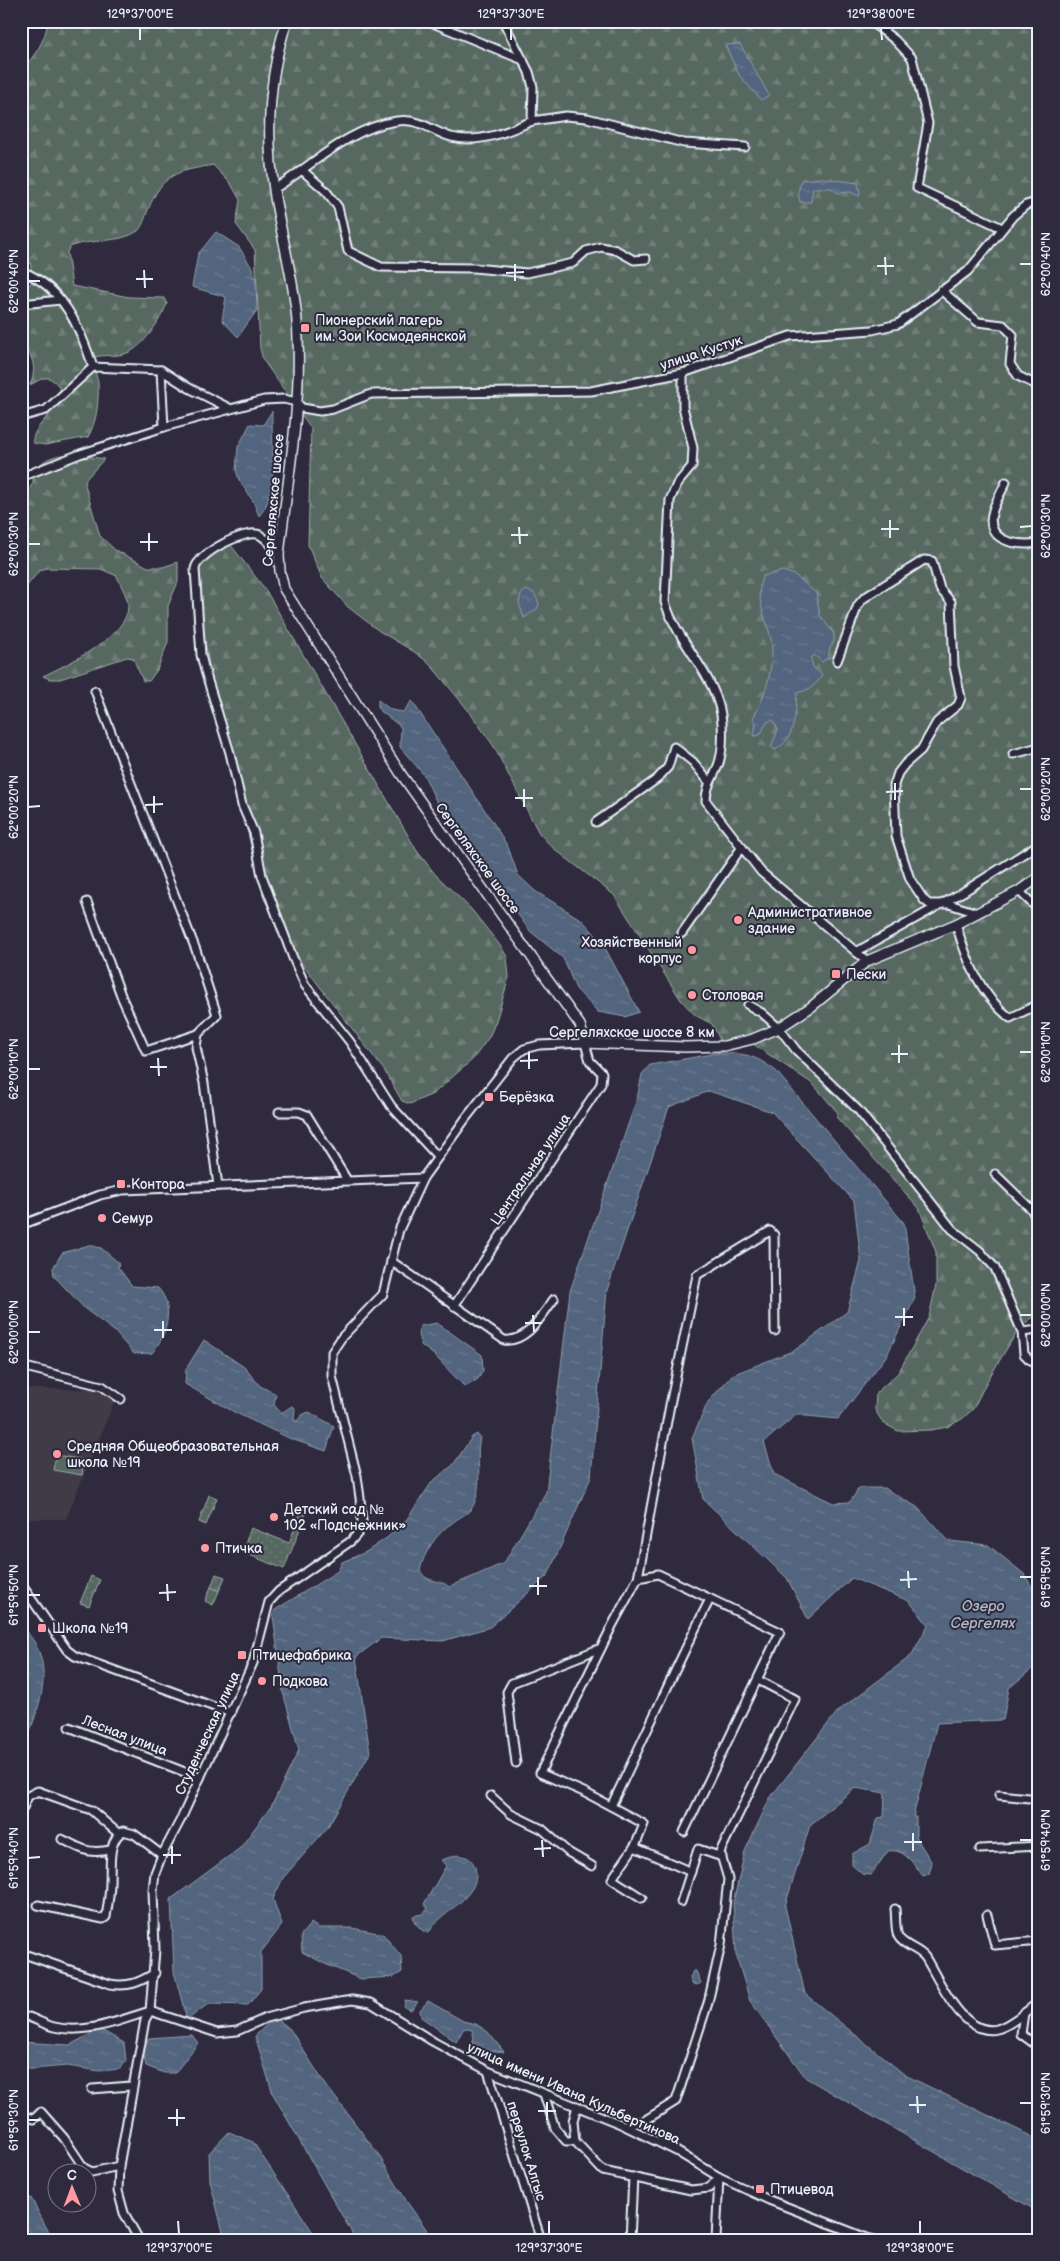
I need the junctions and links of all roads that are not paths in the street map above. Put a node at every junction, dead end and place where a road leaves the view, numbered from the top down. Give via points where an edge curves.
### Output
1 (287, 21) edge
2 (428, 21) edge
3 (504, 21) edge
4 (870, 21) edge
5 (523, 60) junction
6 (532, 122) junction
7 (745, 147) dead end
8 (303, 172) junction
9 (274, 189) junction
10 (1039, 201) edge
11 (1002, 228) junction
12 (646, 259) dead end
13 (21, 270) edge
14 (941, 290) junction
15 (61, 300) junction
16 (21, 304) edge
17 (93, 367) junction
18 (161, 370) junction
19 (683, 373) junction
20 (1039, 386) edge
21 (296, 402) junction
22 (229, 408) junction
23 (21, 417) edge
24 (164, 427) junction
25 (21, 476) edge
26 (1006, 482) dead end
27 (1039, 543) edge
28 (279, 555) junction
29 (837, 661) dead end
30 (95, 691) dead end
31 (1039, 747) edge
32 (1013, 754) dead end
33 (709, 782) junction
34 (596, 822) dead end
35 (1039, 844) edge
36 (742, 847) junction
37 (1039, 877) edge
38 (1019, 891) junction
39 (87, 902) dead end
40 (940, 904) junction
41 (1039, 910) edge
42 (977, 913) junction
43 (956, 924) junction
44 (682, 933) dead end
45 (856, 952) junction
46 (866, 961) junction
47 (1039, 1004) edge
48 (748, 1005) dead end
49 (779, 1028) junction
50 (198, 1034) junction
51 (585, 1043) junction
52 (279, 1112) dead end
53 (438, 1157) junction
54 (995, 1174) dead end
55 (423, 1178) junction
56 (348, 1180) junction
57 (218, 1186) junction
58 (21, 1225) edge
59 (1039, 1225) edge
60 (391, 1261) junction
61 (554, 1299) dead end
62 (454, 1306) junction
63 (1039, 1330) edge
64 (775, 1331) dead end
65 (1022, 1332) junction
66 (1039, 1364) edge
67 (21, 1366) edge
68 (121, 1399) dead end
69 (638, 1578) junction
70 (21, 1584) edge
71 (710, 1599) junction
72 (601, 1648) junction
73 (758, 1680) junction
74 (231, 1714) junction
75 (69, 1727) dead end
76 (516, 1763) dead end
77 (200, 1778) junction
78 (999, 1795) dead end
79 (491, 1796) dead end
80 (1039, 1799) edge
81 (611, 1806) junction
82 (21, 1812) edge
83 (684, 1832) dead end
84 (119, 1834) junction
85 (62, 1839) dead end
86 (1039, 1846) edge
87 (634, 1847) junction
88 (980, 1849) dead end
89 (111, 1850) junction
90 (162, 1855) junction
91 (722, 1857) junction
92 (592, 1866) dead end
93 (691, 1872) junction
94 (642, 1898) dead end
95 (681, 1902) dead end
96 (38, 1905) dead end
97 (895, 1909) dead end
98 (987, 1915) dead end
99 (1039, 1940) edge
100 (21, 1953) edge
101 (154, 1973) junction
102 (1039, 2002) edge
103 (150, 2011) junction
104 (1024, 2013) junction
105 (29, 2017) dead end
106 (1039, 2047) edge
107 (488, 2071) junction
108 (131, 2086) junction
109 (92, 2089) dead end
110 (544, 2094) junction
111 (577, 2106) junction
112 (21, 2115) edge
113 (623, 2125) junction
114 (576, 2141) junction
115 (119, 2166) junction
116 (632, 2177) junction
117 (720, 2177) junction
118 (139, 2240) edge
119 (541, 2240) edge
120 (630, 2240) edge
121 (716, 2240) edge
122 (872, 2240) edge

1 - 9 main road, Сергеляхское шоссе via 274,64 270,121
2 - 5 street
3 - 5 street
4 - 11 street via 912,58 928,123 917,188
5 - 6 street via 533,87
6 - 7 street via 566,116 587,118 684,143
6 - 8 street via 503,133 463,138 450,137 415,121 397,121 360,132
8 - 9 street
8 - 12 street via 326,191 338,207 348,251 382,267 527,272 573,263 586,251 601,247 616,250 634,260
9 - 21 main road, Сергеляхское шоссе via 297,331
10 - 11 street, улица Кустук via 1026,205
11 - 14 street, улица Кустук via 976,263
13 - 15 street via 42,281
14 - 19 street, улица Кустук via 898,324 872,330 790,336
14 - 20 street via 978,322 1003,325 1013,335 1010,364 1018,376
15 - 16 street
15 - 17 street via 80,331
17 - 18 street
17 - 23 street via 46,410
18 - 22 street
18 - 24 street
19 - 21 street, улица Кустук via 619,387 576,392 371,394 320,411 302,408
19 - 33 street via 683,407 693,448 692,466 677,484 670,500 665,602 686,645 718,697 722,723 721,756
21 - 22 street, улица Кустук via 264,400
21 - 28 main road, Сергеляхское шоссе
22 - 24 street, улица Кустук
24 - 25 street, улица Кустук
26 - 27 street via 992,511 992,526 1000,538 1011,544
28 - 51 main road, Сергеляхское шоссе via 284,590 401,774 580,1025
28 - 53 street via 260,535 254,534 226,542 198,560 195,569 205,671 242,805 254,833 262,876 305,985 350,1042 391,1106
29 - 40 street via 858,605 864,598 924,560 932,561 940,589 951,602 954,666 961,698 958,705 937,722 921,750 898,773 894,785 894,809 896,836 910,879 924,900 929,904
30 - 50 street via 208,983 217,1015
31 - 32 street
33 - 34 street via 693,762 674,747 668,767 657,779
33 - 36 street via 708,805
35 - 40 street
36 - 44 street
36 - 45 street via 761,872
37 - 38 main road, Сергеляхское шоссе 8 км
38 - 41 street
38 - 42 main road, Сергеляхское шоссе 8 км
39 - 50 street via 122,998 146,1051
40 - 42 street
40 - 45 street
42 - 43 main road, Сергеляхское шоссе 8 км
43 - 46 main road, Сергеляхское шоссе 8 км
43 - 47 street via 976,980 1002,1011 1010,1018
45 - 46 street
46 - 49 main road, Сергеляхское шоссе 8 км via 811,1007
48 - 49 street
49 - 51 main road, Сергеляхское шоссе 8 км via 724,1046
49 - 65 street via 796,1050 860,1111 952,1229 980,1251 995,1268
50 - 57 street via 196,1047
51 - 53 street, Сергеляхское шоссе 8 км via 539,1045 524,1049 513,1058
51 - 62 street, Центральная улица via 590,1061 602,1074 601,1084
52 - 56 street via 304,1112
53 - 55 street, Сергеляхское шоссе 8 км
54 - 59 street via 1032,1210
55 - 56 street
55 - 60 street, Студенческая улица via 399,1230
56 - 57 street
57 - 58 street via 123,1190 100,1195
60 - 62 street
60 - 74 street, Студенческая улица via 383,1294 342,1337 332,1352 330,1365 357,1476 362,1521 358,1533 279,1590 269,1602 253,1664
61 - 62 street via 526,1333 511,1341 504,1340
63 - 65 street
64 - 69 street via 774,1235 770,1232 697,1275
65 - 66 street via 1024,1354
67 - 68 street via 102,1386
69 - 71 street via 658,1574
69 - 72 street
70 - 74 street via 67,1650 75,1656
71 - 73 street via 780,1632
71 - 81 street
72 - 76 street via 512,1683 507,1692
72 - 81 street via 540,1773
73 - 83 street
73 - 91 street via 795,1699 720,1852
74 - 77 street, Студенческая улица
75 - 77 street, Лесная улица
77 - 90 street, Студенческая улица
78 - 80 street
79 - 92 street via 511,1814 542,1829 568,1852
81 - 87 street via 644,1824
82 - 84 street via 28,1796 38,1790 91,1810
84 - 89 street
84 - 90 street via 123,1831 134,1834
85 - 89 street via 86,1852
86 - 88 street
87 - 93 street
87 - 94 street via 612,1879
89 - 96 street via 106,1917
90 - 101 street, Студенческая улица via 153,1890
91 - 93 street via 698,1849
91 - 113 street via 728,1879 717,1968 676,2101 644,2121
93 - 95 street
97 - 104 street via 898,1935 924,1956 944,1992 964,2017 988,2030 998,2029
98 - 99 street via 996,1946
100 - 101 street via 123,1986 136,1984
101 - 103 street, Студенческая улица
102 - 104 street
103 - 105 street via 107,2025 74,2029 55,2027
103 - 107 street, улица имени Ивана Кульбертинова via 217,2033 237,2031 266,2018 304,2008 352,2000 371,2003
103 - 108 street, Студенческая улица via 145,2020
104 - 106 street via 1021,2034
107 - 110 street, улица имени Ивана Кульбертинова
107 - 119 street, переулок Алгыс
108 - 109 street
108 - 115 street, Студенческая улица
110 - 111 street, улица имени Ивана Кульбертинова
110 - 114 street via 555,2128 566,2141
111 - 113 street, улица имени Ивана Кульбертинова
111 - 114 street via 573,2121
112 - 115 street via 34,2119 41,2112 84,2168 92,2172
113 - 117 street, улица имени Ивана Кульбертинова
114 - 116 street via 603,2170
115 - 118 street, Студенческая улица via 118,2191
116 - 117 street via 691,2190 709,2188
116 - 120 street
117 - 121 street
117 - 122 street, улица имени Ивана Кульбертинова

